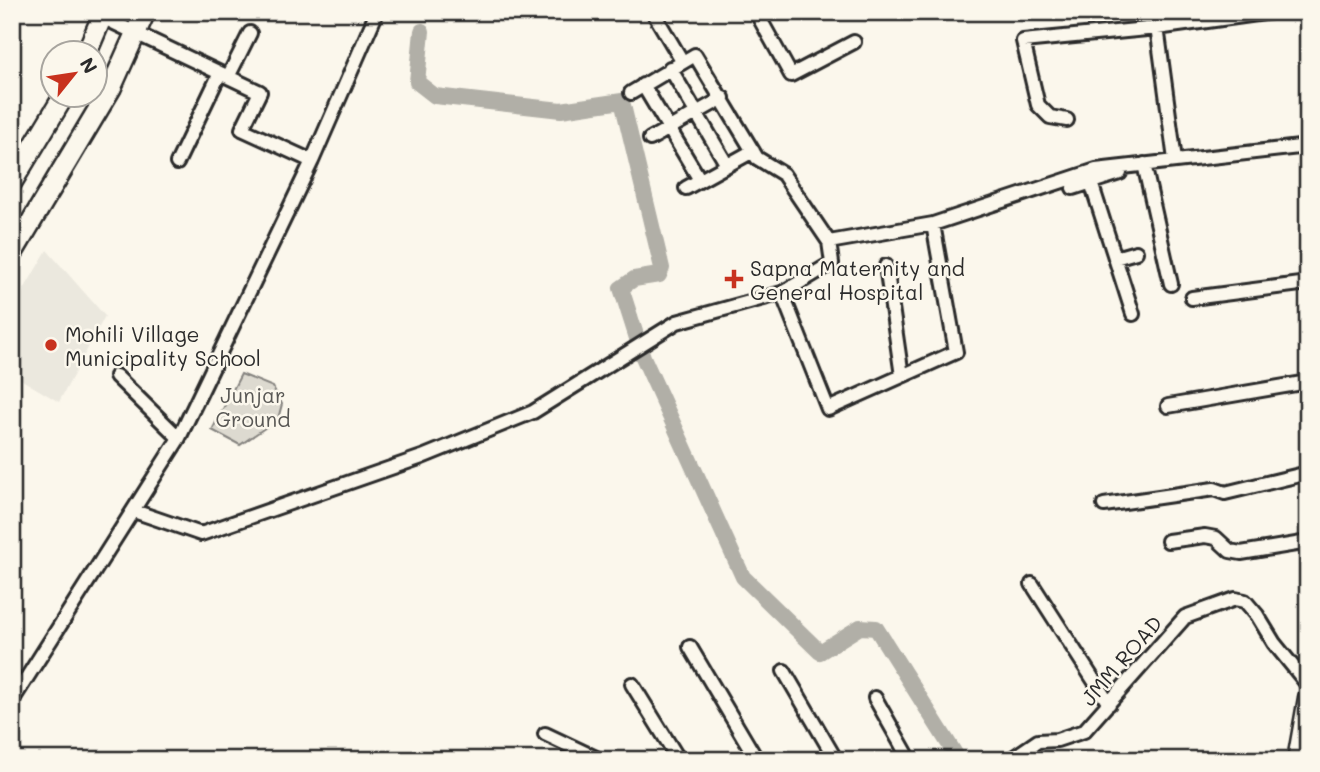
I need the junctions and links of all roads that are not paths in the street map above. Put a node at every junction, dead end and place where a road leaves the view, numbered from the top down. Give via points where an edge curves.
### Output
1 (145, 12) edge
2 (376, 12) edge
3 (653, 12) edge
4 (756, 12) edge
5 (1155, 12) edge
6 (1272, 12) edge
7 (103, 15) edge
8 (1195, 18) edge
9 (1157, 28) junction
10 (136, 32) junction
11 (250, 33) dead end
12 (94, 38) edge
13 (854, 43) dead end
14 (682, 61) junction
15 (670, 68) junction
16 (224, 75) junction
17 (643, 85) junction
18 (631, 93) dead end
19 (723, 98) junction
20 (56, 108) edge
21 (696, 113) junction
22 (1067, 120) dead end
23 (669, 127) junction
24 (650, 139) dead end
25 (1308, 146) edge
26 (753, 151) junction
27 (1175, 160) junction
28 (312, 161) junction
29 (177, 163) dead end
30 (1144, 164) junction
31 (727, 165) junction
32 (1119, 173) dead end
33 (14, 174) edge
34 (1089, 178) junction
35 (700, 180) junction
36 (686, 188) dead end
37 (1073, 188) dead end
38 (933, 224) junction
39 (829, 242) junction
40 (1136, 251) dead end
41 (12, 254) edge
42 (1115, 258) junction
43 (886, 266) dead end
44 (1308, 283) edge
45 (1171, 284) dead end
46 (782, 293) junction
47 (1192, 299) dead end
48 (1133, 314) dead end
49 (116, 376) dead end
50 (902, 376) junction
51 (1308, 382) edge
52 (1168, 406) dead end
53 (179, 438) junction
54 (1308, 474) edge
55 (1104, 505) dead end
56 (134, 511) junction
57 (1168, 541) dead end
58 (1308, 542) edge
59 (1032, 583) dead end
60 (690, 647) dead end
61 (784, 671) dead end
62 (632, 684) dead end
63 (1308, 685) edge
64 (876, 698) dead end
65 (1308, 698) edge
66 (12, 701) edge
67 (1109, 704) junction
68 (545, 734) dead end
69 (1298, 753) edge
70 (600, 760) edge
71 (679, 760) edge
72 (757, 760) edge
73 (836, 760) edge
74 (911, 760) edge
75 (1010, 760) edge

1 - 10 main road
2 - 28 street
3 - 14 street
4 - 13 street via 791,75
5 - 9 street
6 - 8 street
7 - 10 street
7 - 12 main road
8 - 9 street
9 - 22 street via 1023,41 1038,105 1050,117
9 - 27 street
10 - 16 street
10 - 41 main road via 111,88
11 - 16 street
14 - 15 street
14 - 19 street via 695,55
15 - 17 street
15 - 21 street
16 - 28 street via 260,92 242,130
16 - 29 street
17 - 18 street
17 - 23 street
19 - 21 street
19 - 26 street
20 - 33 main road
21 - 23 street
21 - 31 street
23 - 24 street
23 - 35 street
25 - 27 street
26 - 31 street
26 - 39 street via 783,174
27 - 30 street
28 - 53 street
30 - 34 street
30 - 45 street
31 - 35 street
32 - 34 street
34 - 37 street
34 - 38 street
34 - 42 street
35 - 36 street
38 - 39 street
38 - 50 street via 956,352
39 - 46 street via 832,263
40 - 42 street
42 - 48 street
43 - 50 street
44 - 47 street
46 - 50 street via 828,409
46 - 56 street via 677,323 533,412 422,457 201,534
49 - 53 street
51 - 52 street
53 - 56 street
54 - 55 street via 1225,493 1214,489
56 - 66 street
57 - 58 street via 1205,536 1241,553
59 - 67 street
60 - 72 street
61 - 73 street
62 - 71 street
63 - 67 street, JMM ROAD via 1257,615 1245,601 1235,599 1185,617
64 - 74 street
65 - 69 main road
67 - 75 street, JMM ROAD via 1084,730 1038,741
68 - 70 street

